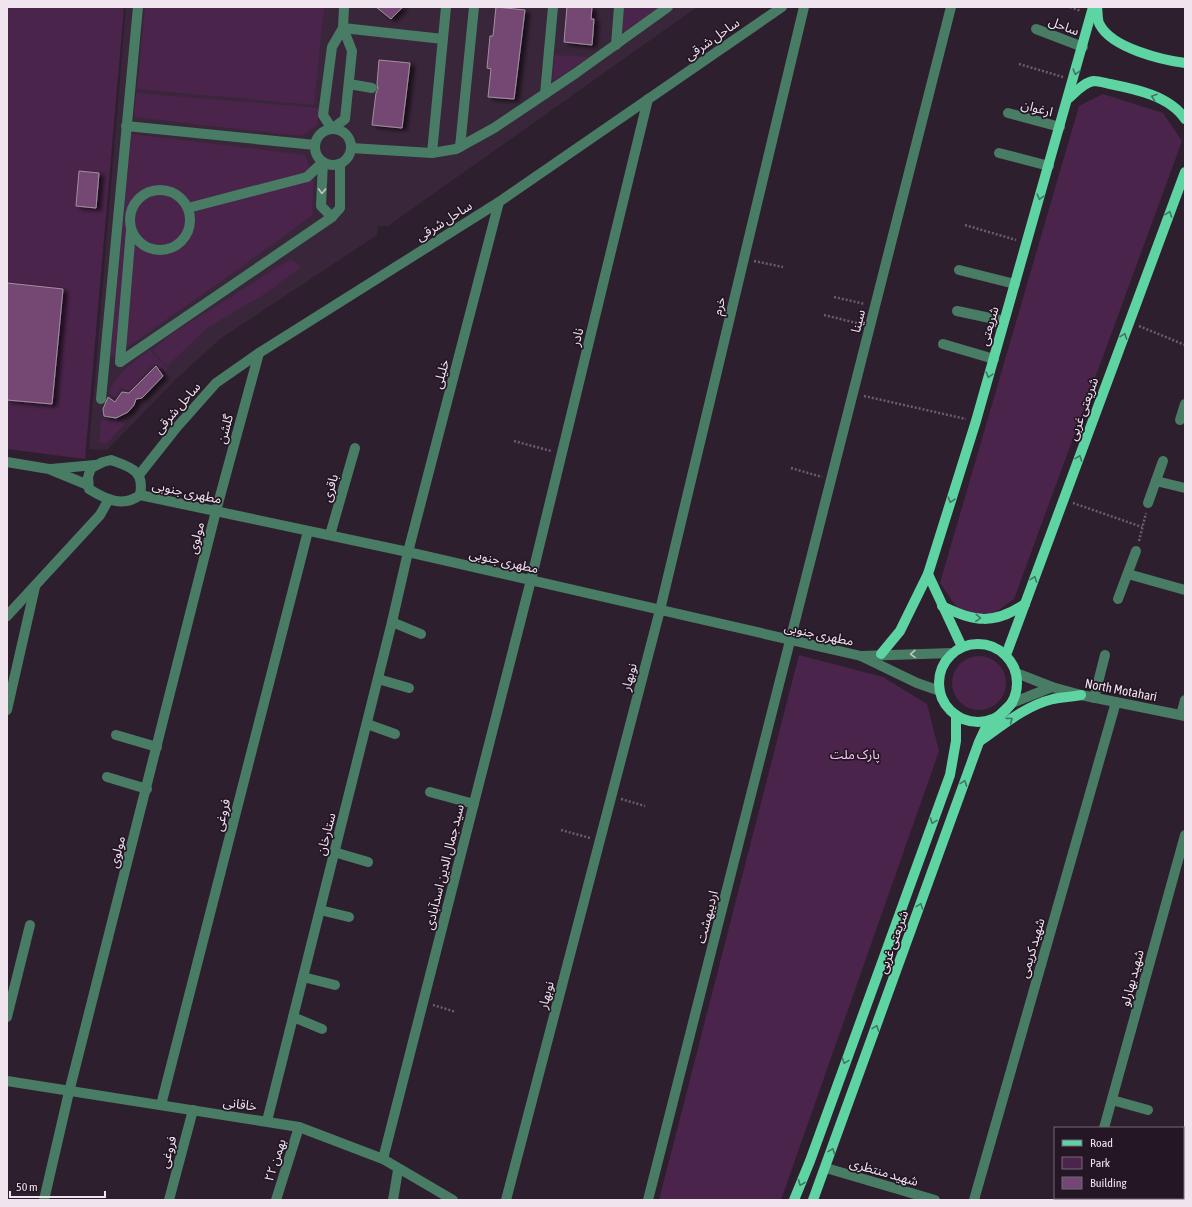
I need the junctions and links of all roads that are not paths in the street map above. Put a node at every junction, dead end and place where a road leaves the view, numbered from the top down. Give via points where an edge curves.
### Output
1 (138, 7) edge
2 (344, 7) edge
3 (446, 7) edge
4 (474, 7) edge
5 (553, 7) edge
6 (619, 7) edge
7 (668, 7) edge
8 (782, 7) edge
9 (804, 7) edge
10 (951, 7) edge
11 (1093, 7) edge
12 (1098, 7) edge
13 (343, 28) junction
14 (1036, 29) dead end
15 (443, 39) junction
16 (616, 45) junction
17 (1082, 47) junction
18 (1185, 63) edge
19 (349, 84) junction
20 (372, 88) dead end
21 (545, 94) junction
22 (648, 99) junction
23 (1068, 100) junction
24 (1008, 113) dead end
25 (1185, 119) edge
26 (126, 126) junction
27 (1060, 127) junction
28 (332, 129) junction
29 (315, 145) junction
30 (460, 147) junction
31 (351, 148) junction
32 (432, 153) junction
33 (999, 153) dead end
34 (323, 162) junction
35 (340, 164) junction
36 (1049, 166) junction
37 (1185, 172) edge
38 (499, 202) junction
39 (188, 208) junction
40 (332, 217) junction
41 (131, 230) junction
42 (959, 270) dead end
43 (1015, 284) junction
44 (957, 311) dead end
45 (1004, 321) junction
46 (943, 344) dead end
47 (259, 353) junction
48 (994, 359) junction
49 (101, 399) dead end
50 (1185, 404) edge
51 (1180, 420) dead end
52 (355, 448) dead end
53 (1163, 461) dead end
54 (7, 462) edge
55 (96, 466) junction
56 (49, 469) junction
57 (139, 475) junction
58 (1156, 481) junction
59 (88, 485) junction
60 (1185, 488) edge
61 (140, 495) junction
62 (109, 499) junction
63 (1148, 503) road end
64 (216, 511) junction
65 (308, 531) junction
66 (330, 535) junction
67 (1136, 551) road end
68 (408, 552) junction
69 (928, 574) junction
70 (1128, 574) junction
71 (531, 580) junction
72 (35, 587) junction
73 (1185, 590) edge
74 (1118, 599) dead end
75 (1025, 604) junction
76 (942, 606) junction
77 (660, 610) junction
78 (7, 616) edge
79 (392, 622) junction
80 (420, 634) dead end
81 (791, 641) junction
82 (962, 647) junction
83 (952, 653) junction
84 (881, 654) junction
85 (1105, 655) dead end
86 (861, 656) junction
87 (1006, 656) junction
88 (1016, 673) junction
89 (378, 679) junction
90 (1052, 687) junction
91 (409, 688) dead end
92 (940, 691) junction
93 (1081, 695) junction
94 (1094, 698) junction
95 (1185, 700) edge
96 (1116, 702) junction
97 (1012, 703) junction
98 (7, 710) edge
99 (956, 715) junction
100 (1183, 715) edge
101 (998, 716) junction
102 (366, 724) junction
103 (395, 734) dead end
104 (116, 736) dead end
105 (979, 742) junction
106 (158, 747) junction
107 (107, 777) dead end
108 (147, 789) junction
109 (430, 792) dead end
110 (474, 804) junction
111 (1185, 835) edge
112 (334, 852) junction
113 (368, 862) dead end
114 (320, 910) junction
115 (350, 917) dead end
116 (30, 925) dead end
117 (303, 977) junction
118 (335, 985) dead end
119 (7, 1017) edge
120 (293, 1017) junction
121 (322, 1029) dead end
122 (7, 1081) edge
123 (69, 1092) junction
124 (1112, 1100) junction
125 (161, 1105) junction
126 (193, 1110) junction
127 (1148, 1110) dead end
128 (267, 1121) junction
129 (1104, 1127) edge
130 (299, 1128) junction
131 (383, 1159) junction
132 (826, 1168) junction
133 (398, 1170) junction
134 (44, 1200) edge
135 (169, 1200) edge
136 (276, 1200) edge
137 (393, 1200) edge
138 (453, 1200) edge
139 (506, 1200) edge
140 (648, 1200) edge
141 (794, 1200) edge
142 (813, 1200) edge
143 (935, 1200) edge
144 (974, 1200) edge

1 - 26 street
2 - 13 street
3 - 15 street
4 - 30 street
5 - 21 street
6 - 16 street
7 - 16 street
8 - 22 street, ساحل شرقی
9 - 77 street, خرم
10 - 81 street, سینا
11 - 17 main road, شریعتی
12 - 18 main road via 1100,25 1119,44 1168,61
13 - 15 street
13 - 19 street via 352,51
13 - 28 street via 332,46 323,115
14 - 17 street, ساحل
15 - 32 street
16 - 21 street
17 -> 23 main road, شریعتی
19 - 20 street
19 - 28 street via 345,119
21 - 30 street
22 - 38 street, ساحل شرقی
22 - 71 street, نادر
25 -> 23 main road via 1181,112 1162,100 1125,87 1094,81 1079,88
23 - 27 main road, شریعتی
24 - 27 street, ارغوان
26 - 29 street
26 - 49 street
27 - 36 main road, شریعتی
28 - 29 street via 320,134
28 - 31 street via 344,132 348,136
29 - 34 street via 317,154
30 - 32 street
31 - 32 street
31 - 35 street via 348,158
33 - 36 street
34 - 35 street
34 - 39 street via 308,176
34 -> 40 street via 321,206
35 - 40 street via 340,208
36 -> 43 main road, شریعتی
75 -> 37 main road, شریعتی غربی
38 - 47 street, ساحل شرقی
38 - 68 street, خلیلی
39 - 41 street via 174,193 154,190 136,200 129,220
39 - 41 street via 190,228 186,237 171,249 151,250 135,239
40 - 41 street via 120,362
42 - 43 street
43 - 45 main road, شریعتی
44 - 45 street
45 - 48 main road, شریعتی
46 - 48 street
47 - 57 street, ساحل شرقی via 216,383
47 - 64 street, گلشن
48 -> 69 main road, شریعتی
50 - 51 street
52 - 66 street, باقری
53 - 58 street
54 - 56 street
55 - 56 street
55 - 57 street via 111,460 128,466
55 - 59 street via 91,468
56 - 59 street
57 - 61 street
58 - 60 street
58 - 63 street
59 - 62 street via 89,489
61 - 62 street via 127,502
61 - 64 street, مطهری جنوبی
62 - 72 street via 100,515
64 - 65 street, مطهری جنوبی
64 - 106 street, مولوی
65 - 66 street, مطهری جنوبی
65 - 125 street, فروغی
66 - 68 street, مطهری جنوبی
67 - 70 street
68 - 71 street, مطهری جنوبی
68 - 79 street, ستارخان
69 - 76 main road
69 - 84 main road, شریعتی via 900,631
70 - 73 street
70 - 74 street
71 - 77 street, مطهری جنوبی
71 - 110 street, سید جمال الدین اسدآبادی
72 - 78 street
72 - 98 street
76 -> 75 main road via 963,617 981,619 1011,614
75 - 87 main road, شریعتی غربی
76 - 82 main road
77 - 81 street, مطهری جنوبی
77 - 139 street, نوبهار
79 - 80 street
79 - 89 street, ستارخان
81 - 86 street, مطهری جنوبی
81 - 140 street, اردیبهشت
82 - 83 main road
82 - 87 main road via 985,644 997,648
83 -> 84 street
83 - 92 main road via 941,672
84 - 86 street
85 - 94 street
86 - 92 street via 917,684
87 - 88 main road
88 - 90 street, North Motahari
88 - 97 main road via 1016,693
89 - 91 street
89 - 102 street, ستارخان
90 - 93 street, North Motahari
90 - 97 street
92 - 99 main road via 949,709
93 - 94 street, North Motahari
105 -> 93 main road via 1019,713 1036,705 1052,699
94 - 96 street, North Motahari
95 - 100 street
96 - 100 street, North Motahari
96 - 144 street, شهید کریمی
97 - 101 main road, شریعتی غربی
99 - 101 main road via 977,722 988,721
99 -> 141 main road, شریعتی غربی via 956,741 950,775
101 - 105 main road, شریعتی غربی via 985,729
102 - 103 street
102 - 112 street, ستارخان
104 - 106 street
132 -> 105 main road, شریعتی غربی
106 - 108 street, مولوی
107 - 108 street
108 - 123 street, مولوی
109 - 110 street
110 - 131 street, سید جمال الدین اسدآبادی
111 - 124 street, شهید بهارلو
112 - 113 street
112 - 114 street, ستارخان
114 - 115 street
114 - 117 street, ستارخان
116 - 119 street
117 - 118 street
117 - 120 street, ستارخان
120 - 121 street
120 - 128 street, ستارخان
122 - 123 street, خاقانی
123 - 125 street, خاقانی
123 - 134 street, مولوی
124 - 127 street
124 - 129 street, شهید بهارلو
125 - 126 street, خاقانی
126 - 128 street, خاقانی
126 - 135 street, فروغی
128 - 130 street, خاقانی
130 - 131 street, خاقانی
130 - 136 street, ۲۲ بهمن
131 - 133 street, خاقانی
132 - 142 main road, شریعتی غربی
132 - 143 street, شهید منتظری
133 - 137 street
133 - 138 street, خاقانی

